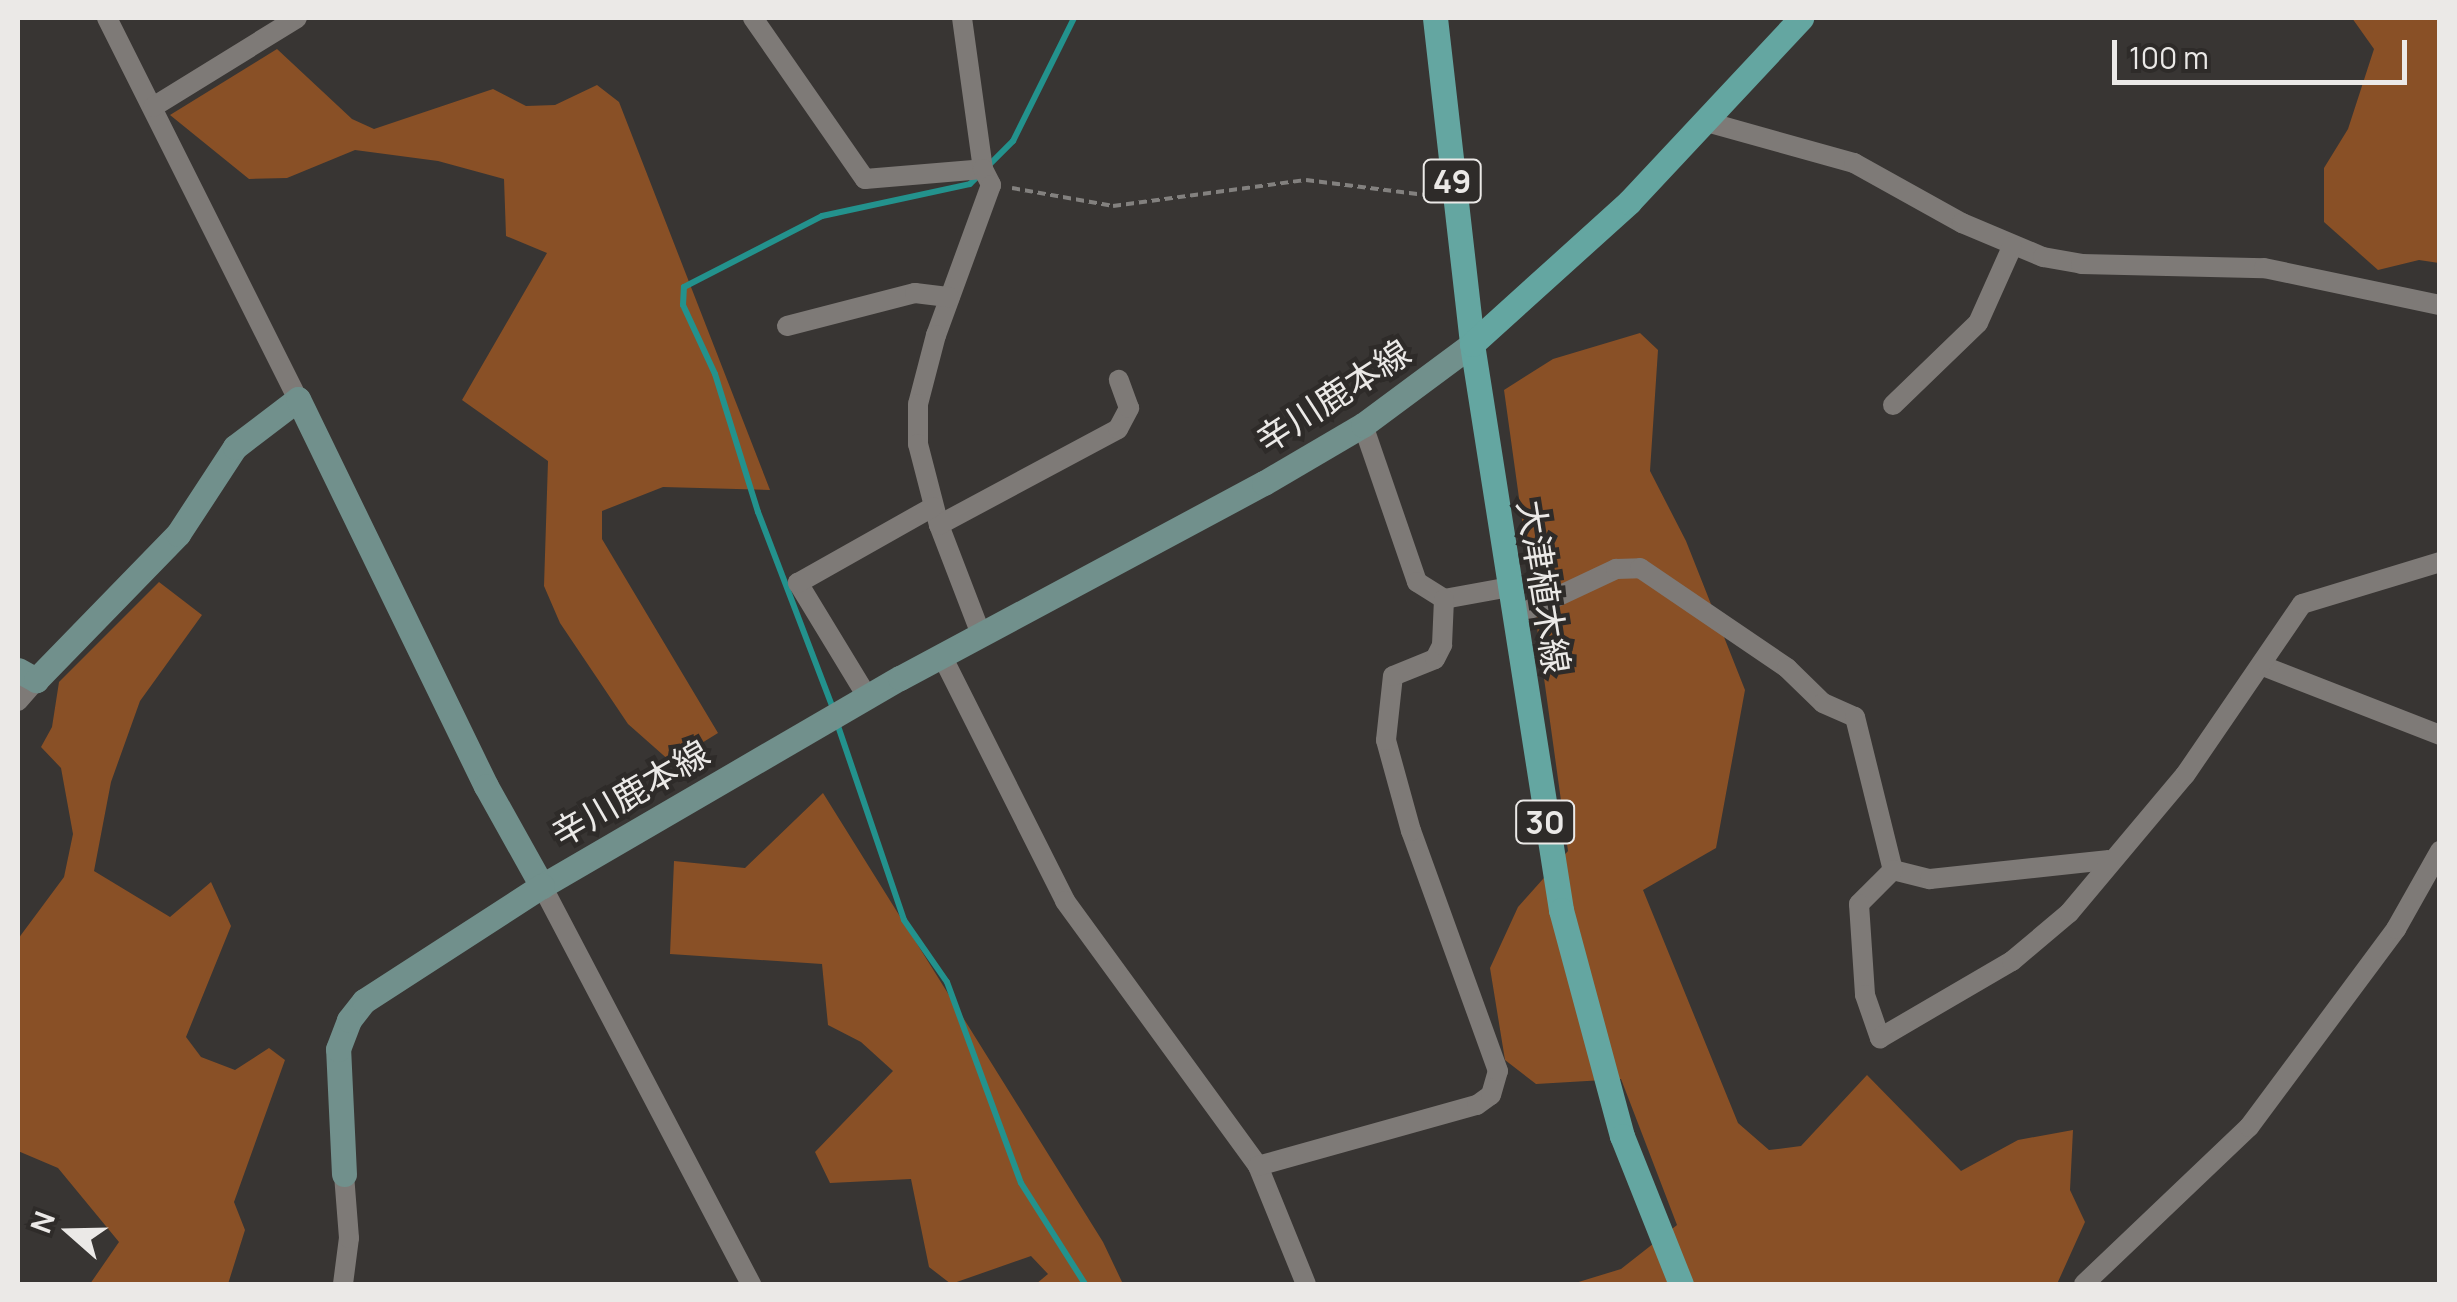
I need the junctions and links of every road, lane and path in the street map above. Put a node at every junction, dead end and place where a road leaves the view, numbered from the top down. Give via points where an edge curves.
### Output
1 (108, 18) edge
2 (297, 18) edge
3 (753, 18) edge
4 (962, 18) edge
5 (1434, 18) edge
6 (1801, 18) edge
7 (153, 107) junction
8 (1706, 122) junction
9 (983, 169) junction
10 (1454, 199) junction
11 (2012, 247) junction
12 (950, 297) junction
13 (2440, 305) edge
14 (786, 326) dead end
15 (1472, 344) junction
16 (1119, 380) dead end
17 (298, 400) junction
18 (1893, 405) dead end
19 (1363, 425) junction
20 (936, 516) junction
21 (2440, 562) edge
22 (1510, 587) junction
23 (1444, 599) junction
24 (1514, 618) junction
25 (982, 636) junction
26 (942, 656) junction
27 (2263, 666) junction
28 (27, 675) edge
29 (868, 698) junction
30 (18, 701) edge
31 (2440, 735) edge
32 (2440, 851) edge
33 (2107, 860) junction
34 (1893, 870) junction
35 (542, 886) junction
36 (1258, 1166) junction
37 (344, 1174) joint
38 (343, 1284) edge
39 (750, 1284) edge
40 (1306, 1284) edge
41 (1682, 1284) edge
42 (2084, 1284) edge

1 - 7 street
2 - 7 street
3 - 9 street via 865,179
4 - 9 street
5 - 10 main road, 49
6 - 8 main road
7 - 17 street
8 - 11 street via 1854,163
8 - 15 main road via 1552,277
9 - 10 path via 1010,188 1113,206 1306,180
9 - 12 street via 989,193
10 - 15 main road, 49
11 - 13 street via 2080,264 2264,268
11 - 18 street via 1978,322
12 - 14 street via 916,293
12 - 20 street via 918,404 918,444
15 - 19 main road, 辛川鹿本線
15 - 22 main road, 大津植木線 / 30
16 - 20 street via 1129,408 1118,428
17 - 28 main road via 235,447 178,534
17 - 35 main road, 辛川鹿本線 via 486,786
19 - 23 street via 1417,582
19 - 25 main road, 辛川鹿本線
20 - 25 street
20 - 29 street via 798,583
21 - 27 street via 2302,604
22 - 23 street
22 - 24 main road, 大津植木線 / 30
23 - 36 street via 1435,659 1393,676 1386,740 1411,831 1498,1071 1492,1094 1477,1105
24 - 34 street via 1616,569 1640,568 1668,582 1787,668 1823,703 1855,716
24 - 41 main road, 大津植木線 / 30 via 1561,910 1622,1136
25 - 26 main road, 辛川鹿本線
26 - 29 main road, 辛川鹿本線
26 - 36 street via 1065,902
27 - 31 street
27 - 33 street via 2150,821
28 - 30 street
29 - 35 main road, 辛川鹿本線
32 - 42 street via 2396,930 2249,1127
33 - 34 street via 1930,879
33 - 34 street via 2040,941 1880,1038 1865,995 1859,904
35 - 37 main road via 364,1002 350,1020 338,1048
35 - 39 street
36 - 40 street
37 - 38 street via 349,1238

